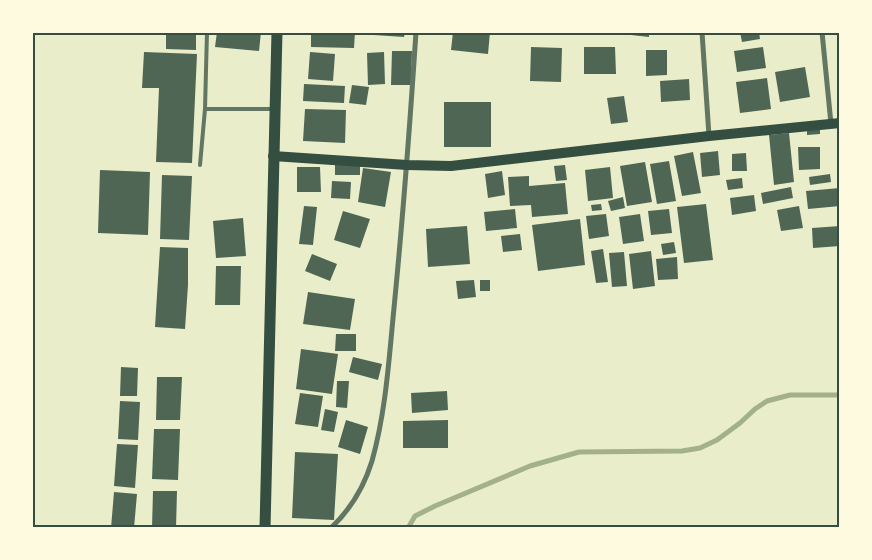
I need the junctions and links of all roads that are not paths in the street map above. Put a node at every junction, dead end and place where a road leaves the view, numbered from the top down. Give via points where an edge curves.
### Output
1 (207, 32) edge
2 (277, 32) edge
3 (416, 32) edge
4 (702, 32) edge
5 (822, 32) edge
6 (206, 109) junction
7 (275, 109) junction
8 (835, 123) edge
9 (709, 136) junction
10 (273, 156) junction
11 (200, 165) dead end
12 (407, 165) junction
13 (265, 528) edge
14 (331, 528) edge

1 - 6 lane
2 - 7 main road
3 - 12 street
4 - 9 street
5 - 8 street
6 - 7 lane
6 - 11 lane
7 - 10 main road
8 - 9 main road
9 - 12 main road via 460,165
10 - 12 main road
10 - 13 main road
12 - 14 street via 381,421 371,462 358,495

